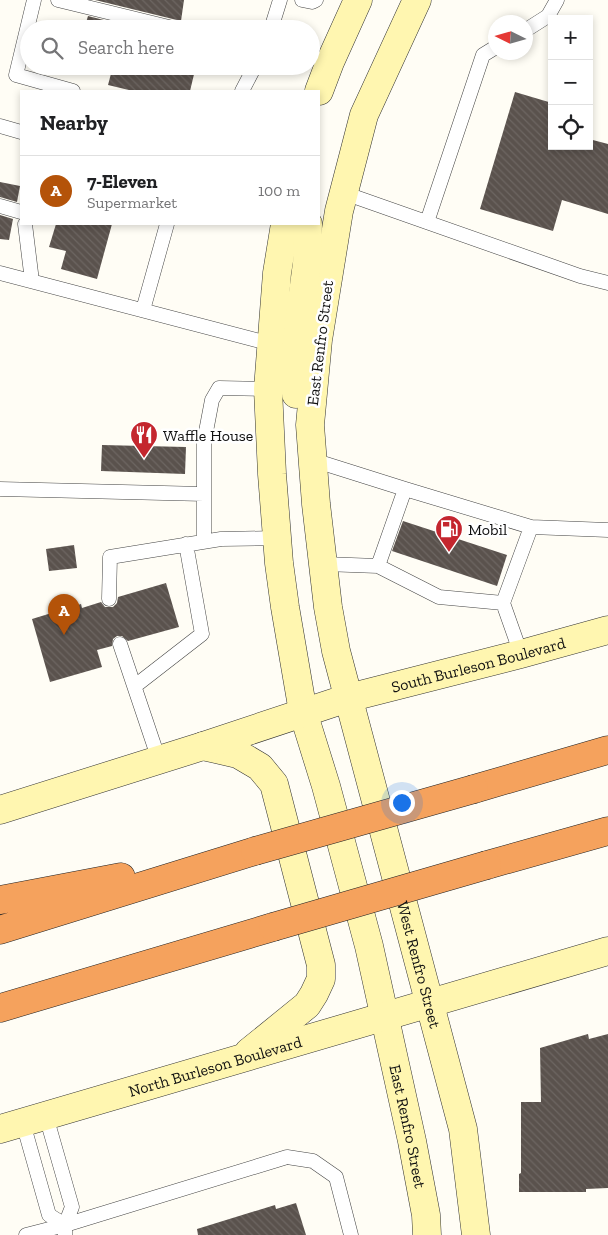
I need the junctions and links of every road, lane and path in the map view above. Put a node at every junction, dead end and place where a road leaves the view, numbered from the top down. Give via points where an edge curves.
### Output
1 (34, 0) edge
2 (280, 0) edge
3 (302, 0) edge
4 (316, 0) edge
5 (358, 0) edge
6 (418, 0) edge
7 (557, 0) edge
8 (63, 1) edge
9 (29, 20) edge
10 (140, 20) edge
11 (273, 20) edge
12 (533, 26) edge
13 (488, 52) edge
14 (20, 58) edge
15 (250, 75) edge
16 (69, 90) edge
17 (243, 90) edge
18 (319, 90) edge
19 (0, 126) edge
20 (20, 132) edge
21 (344, 193) junction
22 (0, 206) edge
23 (20, 212) edge
24 (427, 222) junction
25 (24, 225) edge
26 (167, 225) edge
27 (285, 225) edge
28 (308, 225) edge
29 (0, 272) edge
30 (32, 281) junction
31 (608, 283) edge
32 (143, 310) junction
33 (271, 344) junction
34 (268, 389) junction
35 (310, 425) junction
36 (313, 460) junction
37 (0, 489) edge
38 (405, 489) junction
39 (204, 494) junction
40 (531, 527) junction
41 (608, 530) edge
42 (277, 538) junction
43 (204, 541) junction
44 (186, 544) junction
45 (324, 564) junction
46 (378, 566) junction
47 (109, 600) dead end
48 (503, 603) junction
49 (608, 630) edge
50 (120, 644) dead end
51 (522, 654) junction
52 (135, 686) junction
53 (348, 698) junction
54 (303, 712) junction
55 (203, 746) junction
56 (608, 750) edge
57 (159, 760) junction
58 (0, 810) edge
59 (608, 830) edge
60 (255, 851) junction
61 (0, 900) edge
62 (0, 930) edge
63 (608, 951) edge
64 (430, 1004) junction
65 (0, 1008) edge
66 (384, 1017) junction
67 (240, 1059) junction
68 (23, 1123) edge
69 (65, 1230) edge
70 (26, 1235) edge
71 (351, 1235) edge
72 (427, 1235) edge
73 (476, 1235) edge

1 - 9 lane
2 - 11 lane
3 - 4 lane
5 - 18 main road
6 - 21 main road, East Renfro Street via 364,115
7 - 12 lane via 548,16
8 - 10 lane
13 - 24 lane via 483,55
14 - 16 lane via 16,75
15 - 17 lane
19 - 20 lane
21 - 24 lane
21 - 35 main road, East Renfro Street via 318,340
22 - 23 lane
24 - 31 lane
25 - 30 lane
26 - 32 lane
27 - 33 main road
28 - 35 main road via 307,263 296,345 296,399
29 - 30 lane
30 - 32 lane
32 - 33 lane
33 - 34 main road
34 - 39 lane via 219,388 212,400 204,442
34 - 42 main road
35 - 36 main road, East Renfro Street
36 - 38 lane
36 - 45 main road, East Renfro Street
37 - 39 lane
38 - 40 lane
38 - 46 lane
39 - 43 lane
40 - 41 lane
40 - 48 lane
42 - 43 lane
42 - 54 main road
43 - 44 lane
44 - 47 lane via 110,557
44 - 52 lane via 202,634
45 - 46 lane
45 - 53 main road, East Renfro Street via 328,607
46 - 48 lane via 439,597
48 - 51 lane
49 - 51 main road, South Burleson Boulevard
50 - 52 lane
51 - 53 main road, South Burleson Boulevard
52 - 57 lane
53 - 54 main road
53 - 64 main road, West Renfro Street
54 - 55 main road
54 - 66 main road via 369,946
55 - 57 main road
55 - 67 main road via 238,754 260,766 274,784 321,965 320,978 307,1005
56 - 60 highway, bridge
57 - 58 main road
59 - 65 highway, bridge
60 - 61 highway
60 - 62 highway
63 - 64 main road
64 - 66 main road, North Burleson Boulevard
64 - 73 main road, West Renfro Street via 463,1129
66 - 67 main road, North Burleson Boulevard
66 - 72 main road, East Renfro Street via 412,1141
67 - 68 main road, North Burleson Boulevard
68 - 69 lane via 49,1215
68 - 69 lane via 72,1207
69 - 70 lane
69 - 71 lane via 287,1157 313,1161 336,1177

